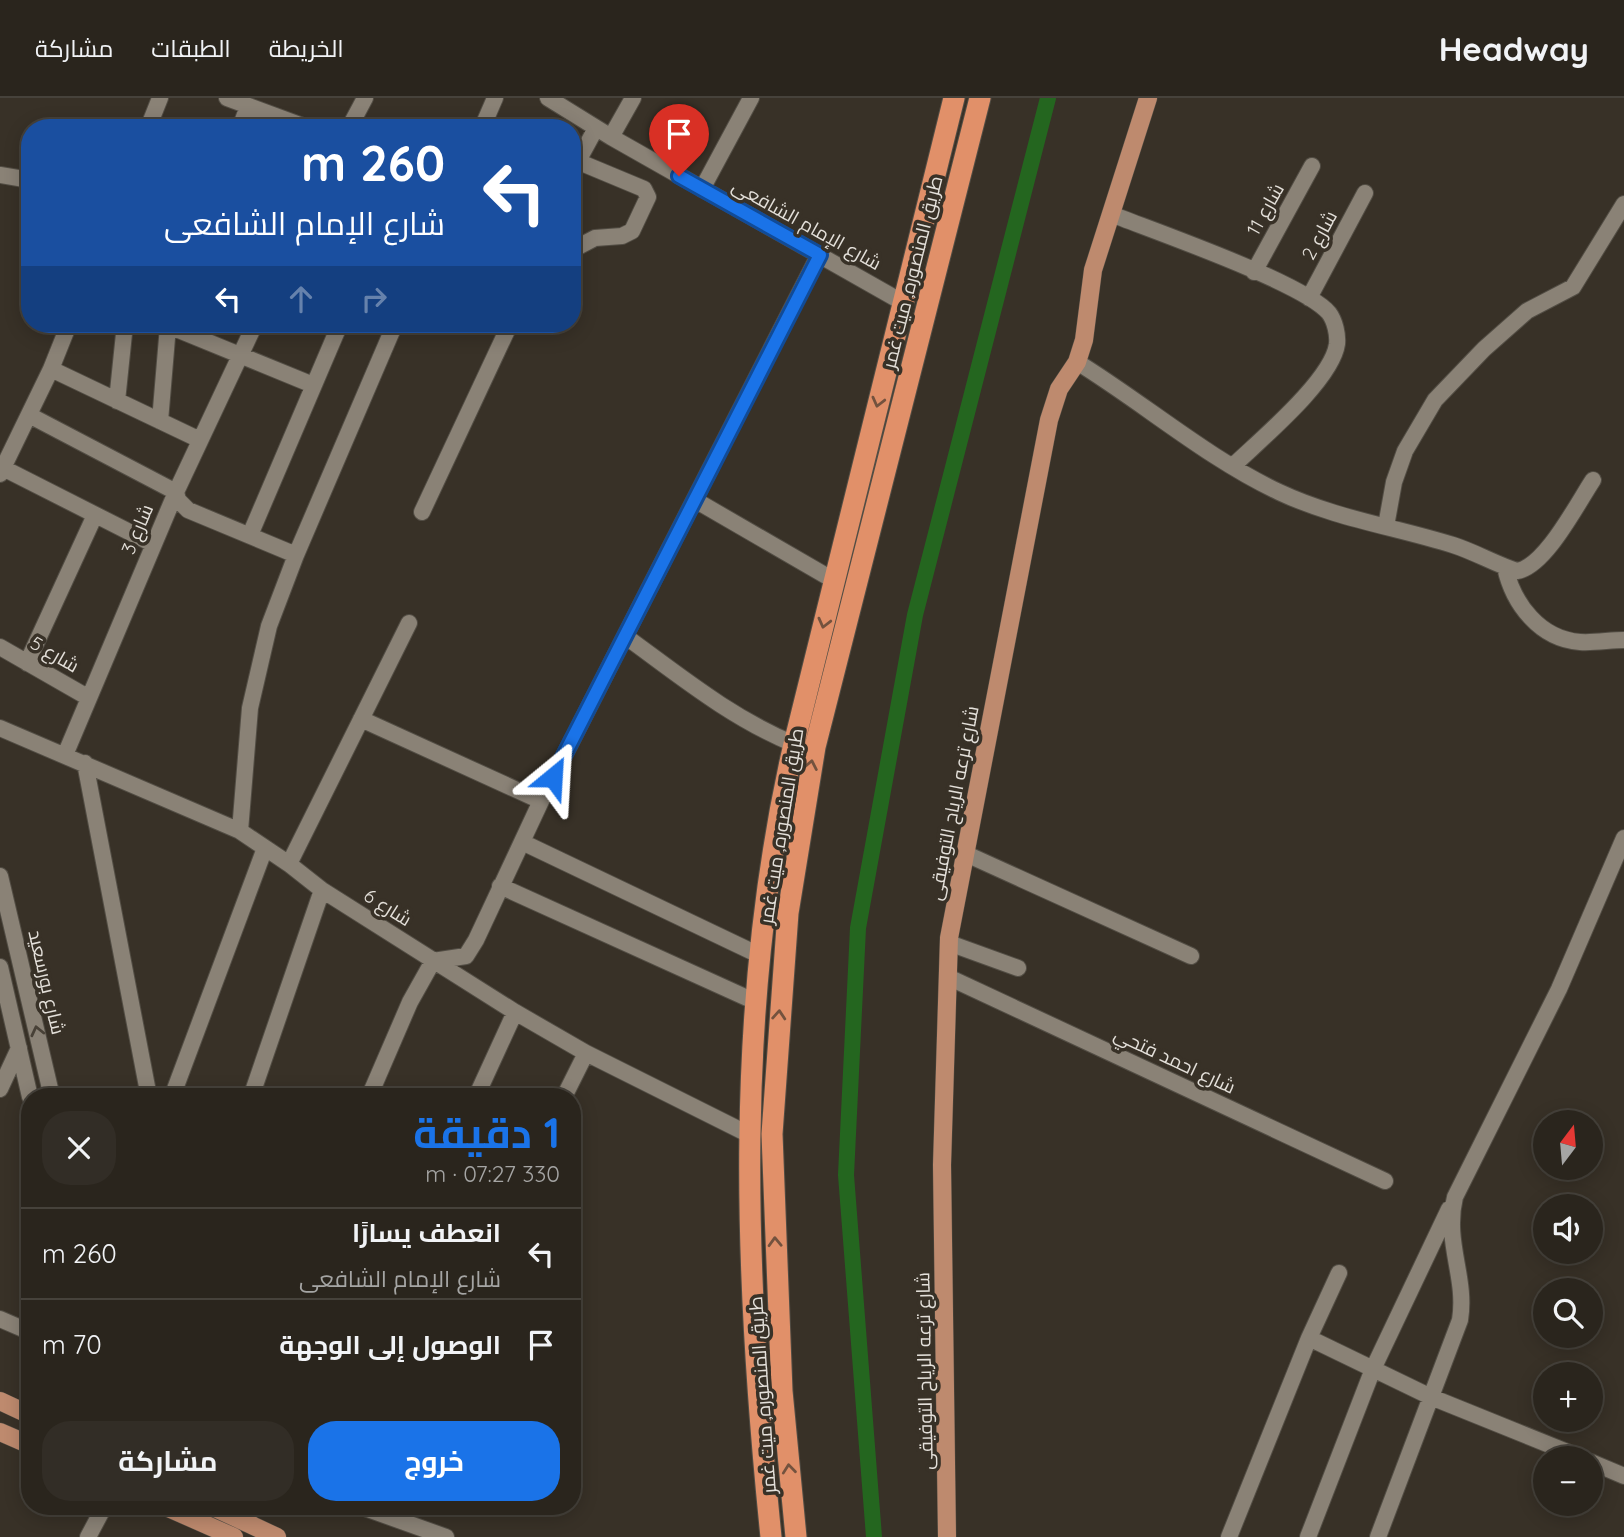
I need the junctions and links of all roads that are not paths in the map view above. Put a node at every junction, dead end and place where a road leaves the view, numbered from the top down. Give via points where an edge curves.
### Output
1 (160, 98) edge
2 (227, 98) edge
3 (365, 98) edge
4 (495, 98) edge
5 (548, 98) edge
6 (634, 98) edge
7 (751, 98) edge
8 (954, 98) edge
9 (980, 98) edge
10 (1148, 98) edge
11 (248, 106) junction
12 (152, 119) edge
13 (243, 119) edge
14 (283, 119) edge
15 (354, 119) edge
16 (486, 119) edge
17 (596, 128) junction
18 (611, 137) junction
19 (581, 151) edge
20 (581, 162) edge
21 (1312, 166) dead end
22 (0, 175) edge
23 (21, 178) edge
24 (702, 189) junction
25 (1365, 192) dead end
26 (1624, 204) edge
27 (1111, 214) junction
28 (581, 245) edge
29 (820, 255) junction
30 (1254, 272) junction
31 (1309, 298) junction
32 (902, 302) junction
33 (65, 333) edge
34 (124, 333) edge
35 (166, 333) edge
36 (203, 333) edge
37 (251, 333) edge
38 (336, 333) edge
39 (391, 333) edge
40 (506, 333) edge
41 (240, 355) junction
42 (1077, 362) junction
43 (51, 369) junction
44 (313, 385) junction
45 (117, 401) junction
46 (29, 415) junction
47 (160, 421) junction
48 (200, 440) junction
49 (1234, 465) junction
50 (1, 471) edge
51 (1593, 480) dead end
52 (176, 492) junction
53 (695, 500) junction
54 (422, 512) dead end
55 (95, 515) junction
56 (1386, 526) junction
57 (250, 535) junction
58 (153, 544) junction
59 (296, 555) junction
60 (1505, 567) junction
61 (835, 581) junction
62 (409, 623) dead end
63 (625, 636) junction
64 (1624, 640) edge
65 (0, 647) edge
66 (27, 663) junction
67 (89, 698) junction
68 (361, 719) junction
69 (0, 728) edge
70 (794, 744) junction
71 (65, 755) junction
72 (85, 764) junction
73 (541, 801) junction
74 (240, 831) junction
75 (1624, 838) edge
76 (522, 842) junction
77 (265, 848) junction
78 (964, 853) junction
79 (289, 864) junction
80 (0, 876) edge
81 (500, 887) junction
82 (322, 890) junction
83 (949, 943) junction
84 (761, 956) junction
85 (1191, 957) dead end
86 (433, 961) junction
87 (0, 967) edge
88 (1018, 968) dead end
89 (948, 977) junction
90 (756, 1002) junction
91 (5, 1008) edge
92 (515, 1012) junction
93 (19, 1048) junction
94 (586, 1053) junction
95 (28, 1088) edge
96 (50, 1088) edge
97 (147, 1088) edge
98 (175, 1088) edge
99 (254, 1088) edge
100 (373, 1088) edge
101 (480, 1088) edge
102 (568, 1088) edge
103 (0, 1089) edge
104 (748, 1134) junction
105 (772, 1134) junction
106 (1385, 1181) dead end
107 (1455, 1197) junction
108 (1339, 1273) dead end
109 (0, 1319) edge
110 (21, 1328) edge
111 (1309, 1338) junction
112 (1373, 1369) junction
113 (1431, 1397) junction
114 (0, 1401) edge
115 (21, 1411) edge
116 (0, 1432) edge
117 (21, 1441) edge
118 (1552, 1446) edge
119 (1603, 1467) edge
120 (1624, 1476) edge
121 (100, 1515) edge
122 (184, 1515) edge
123 (249, 1515) edge
124 (387, 1515) edge
125 (88, 1537) edge
126 (234, 1537) edge
127 (277, 1537) edge
128 (446, 1537) edge
129 (771, 1537) edge
130 (796, 1537) edge
131 (947, 1537) edge
132 (1229, 1537) edge
133 (1307, 1537) edge
134 (1378, 1537) edge

1 - 12 street
2 - 11 street
3 - 15 street
4 - 16 street
5 - 17 street, شارع الإمام الشافعى
6 - 18 street
7 - 24 street
8 - 32 highway, طريق المنصوره, ميت غمر
105 -> 9 highway, طريق المنصوره, ميت غمر via 782,978 807,786
10 - 27 main road, شارع ترعه الرياح التوفيقى
11 - 13 street
11 - 14 street
17 - 18 street, شارع الإمام الشافعى
17 - 19 street
18 - 24 street, شارع الإمام الشافعى
20 - 28 street via 644,188 648,203 636,227 627,234 595,238
21 - 30 street, شارع 11
22 - 23 street
24 - 29 street, شارع الإمام الشافعى
25 - 31 street, شارع 2
26 - 56 street via 1573,287 1527,312 1435,400 1405,451
27 - 30 street
27 - 42 main road, شارع ترعه الرياح التوفيقى via 1094,270
29 - 32 street, شارع الإمام الشافعى
29 - 53 street
30 - 31 street
31 - 49 street via 1335,324 1337,342 1332,359 1308,392
32 -> 61 highway, طريق المنصوره, ميت غمر
33 - 43 street
34 - 45 street
35 - 47 street
36 - 41 street
37 - 41 street, شارع 3
38 - 44 street
39 - 59 street
40 - 54 street
41 - 44 street
41 - 48 street, شارع 3
42 - 49 street
42 - 78 main road, شارع ترعه الرياح التوفيقى via 1059,389 1049,420
43 - 45 street
43 - 46 street
44 - 57 street
45 - 47 street
46 - 50 street
46 - 52 street
47 - 48 street
48 - 52 street, شارع 3
49 - 56 street via 1316,507
50 - 55 street
51 - 60 street via 1541,558 1524,570
52 - 57 street via 188,510
52 - 58 street, شارع 3
53 - 61 street
53 - 63 street
55 - 58 street
55 - 66 street
56 - 60 street via 1456,545
57 - 59 street
58 - 67 street, شارع 3
59 - 74 street via 269,626 250,709
60 - 64 street via 1517,601 1539,626 1578,642
61 -> 70 highway, طريق المنصوره, ميت غمر
62 - 68 street
63 - 70 street via 726,709
63 - 73 street
65 - 66 street, شارع 5
66 - 67 street, شارع 5
67 - 71 street, شارع 3
68 - 73 street
68 - 79 street
69 - 71 street, شارع 6
70 - 84 highway, طريق المنصوره, ميت غمر via 773,851
71 - 72 street, شارع 6
72 - 74 street, شارع 6
72 - 97 street
73 - 76 street
74 - 77 street, شارع 6
75 - 107 street via 1559,989
76 - 81 street
76 - 84 street
77 - 79 street, شارع 6
77 - 98 street
78 - 83 main road, شارع ترعه الرياح التوفيقى
78 - 85 street
79 - 82 street, شارع 6
96 -> 80 street, شارع بورسعيد
81 - 86 street via 466,956
81 - 90 street
82 - 86 street, شارع 6
82 - 99 street
83 - 88 street
83 - 89 main road, شارع ترعه الرياح التوفيقى
84 - 90 highway, طريق المنصوره, ميت غمر
86 - 92 street, شارع 6
86 - 100 street
87 - 91 street
89 - 106 street, شارع احمد فتحي
89 - 131 main road, شارع ترعه الرياح التوفيقى via 942,1165
90 - 104 highway, طريق المنصوره, ميت غمر
91 - 93 street
92 - 94 street, شارع 6
92 - 101 street
93 - 95 street
93 - 103 street
94 - 102 street
94 - 104 street, شارع 6
104 - 105 highway
104 - 129 highway, طريق المنصوره, ميت غمر via 756,1389
130 -> 105 highway, طريق المنصوره, ميت غمر via 782,1391
107 - 112 street
107 - 113 street via 1450,1230 1463,1304
108 - 111 street
109 - 110 street
111 - 112 street
111 - 132 street
112 - 113 street
112 - 133 street
113 - 118 street
113 - 134 street
114 - 115 main road
116 - 117 main road
119 - 120 street
121 - 125 street
122 - 126 main road
123 - 127 main road
124 - 128 street

